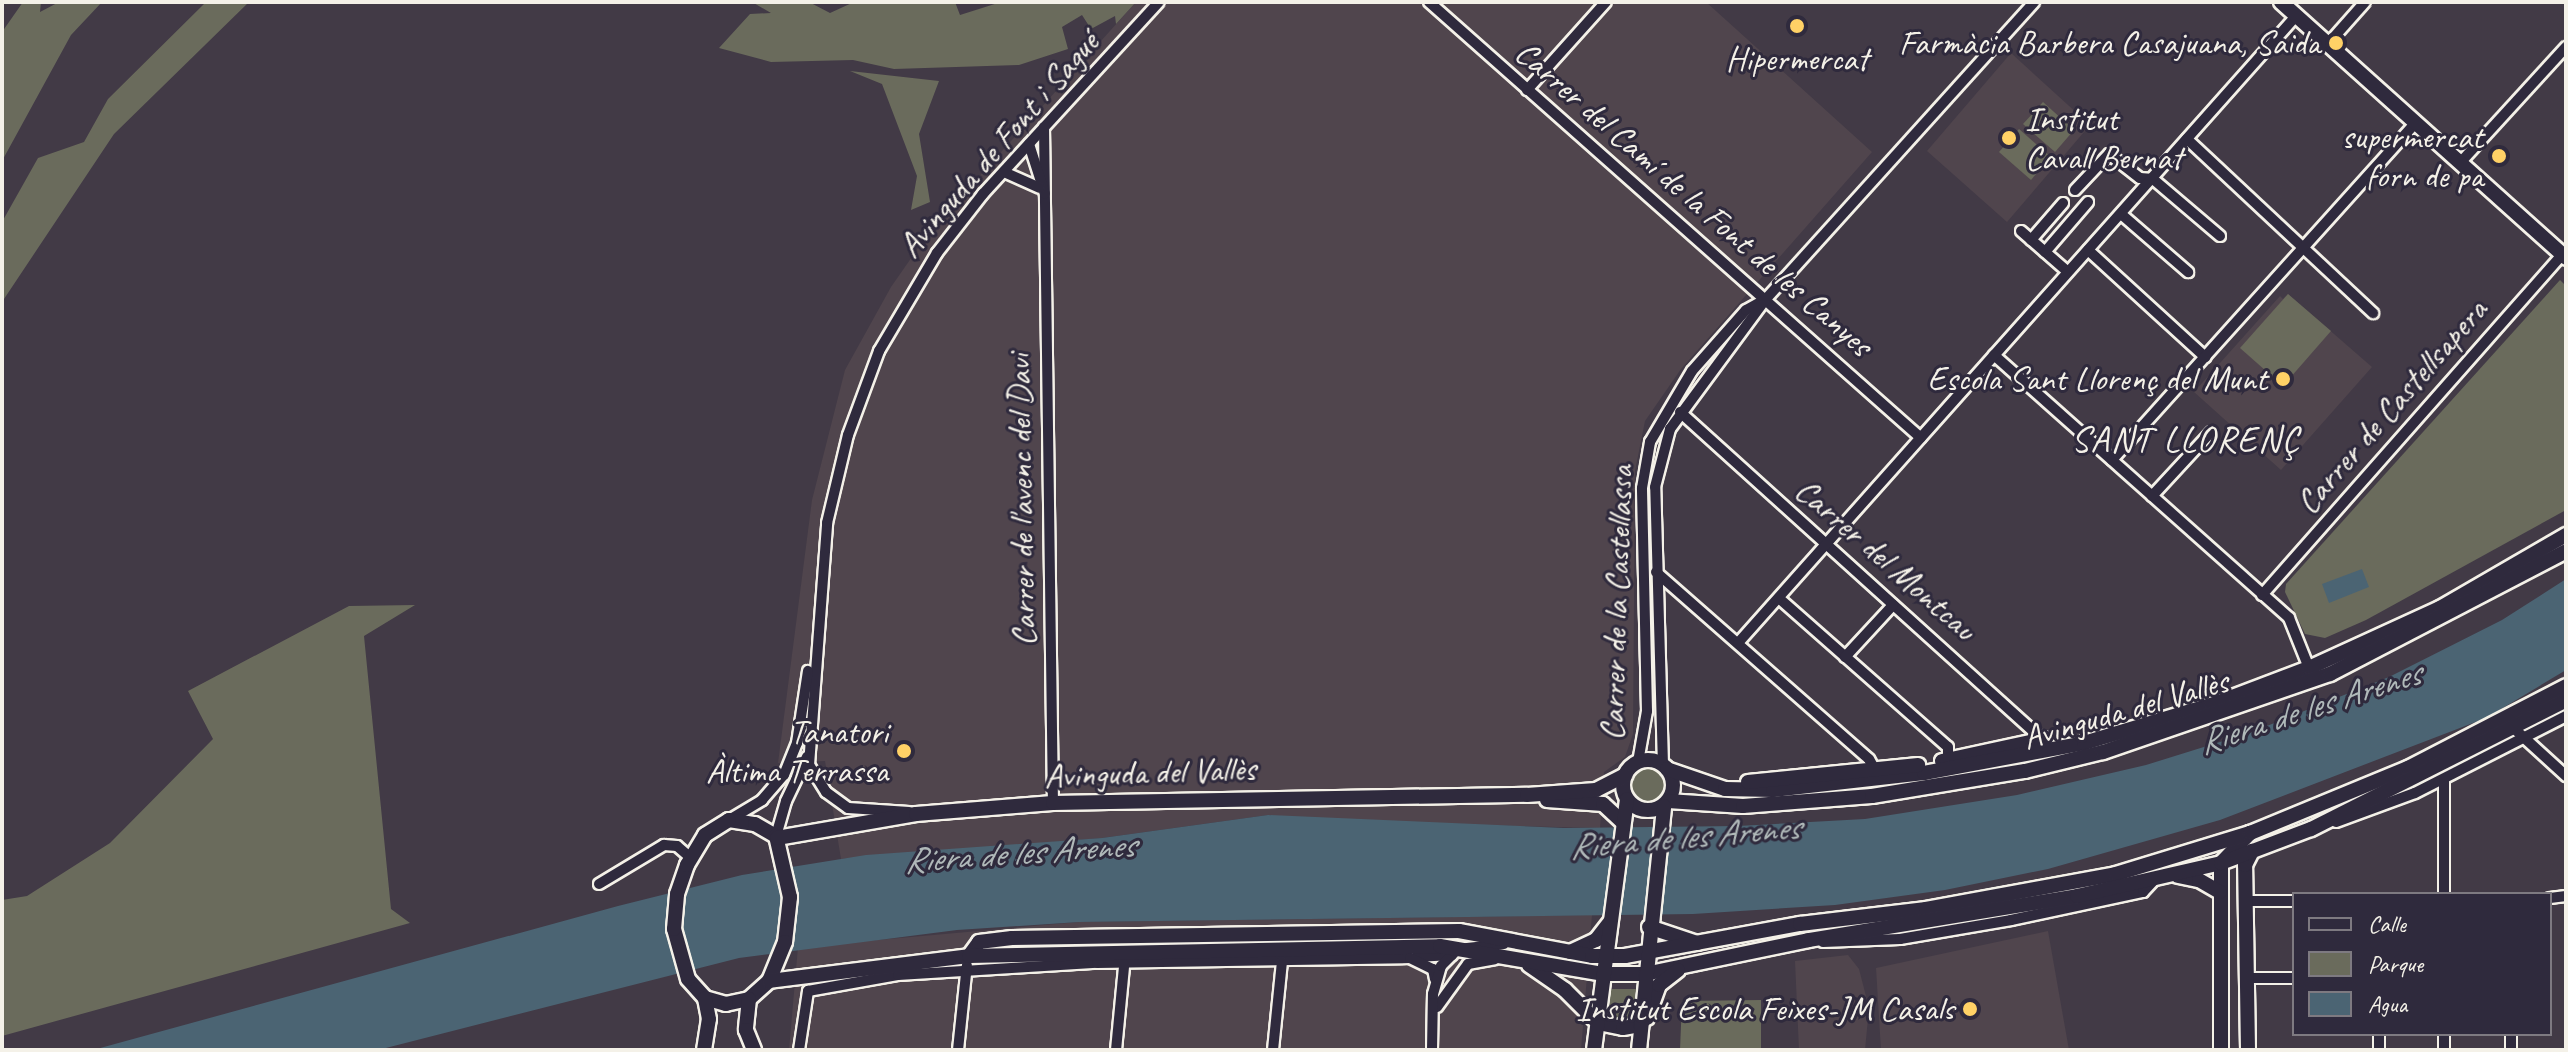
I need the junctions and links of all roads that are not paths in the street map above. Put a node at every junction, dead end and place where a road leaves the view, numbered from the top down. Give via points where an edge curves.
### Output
1 (1159, 2) edge
2 (1429, 2) edge
3 (1606, 2) edge
4 (2034, 2) edge
5 (2281, 2) edge
6 (2365, 2) edge
7 (2296, 16) junction
8 (2327, 45) junction
9 (2566, 47) edge
10 (1527, 90) junction
11 (2415, 123) junction
12 (1044, 127) junction
13 (2187, 139) junction
14 (1029, 144) junction
15 (2460, 163) junction
16 (1004, 172) junction
17 (2153, 179) junction
18 (2075, 190) dead end
19 (1043, 192) junction
20 (2088, 202) dead end
21 (2063, 203) dead end
22 (2121, 214) junction
23 (2021, 231) dead end
24 (2220, 236) dead end
25 (2031, 240) junction
26 (2304, 247) junction
27 (2088, 250) junction
28 (2045, 252) junction
29 (2564, 256) edge
30 (2068, 272) junction
31 (2188, 272) dead end
32 (1766, 299) junction
33 (2373, 313) dead end
34 (1994, 355) junction
35 (2205, 357) junction
36 (1680, 412) junction
37 (2211, 432) dead end
38 (1921, 438) junction
39 (2112, 460) junction
40 (2152, 496) junction
41 (2566, 535) edge
42 (1827, 545) junction
43 (2566, 551) edge
44 (1656, 572) junction
45 (2262, 595) junction
46 (1781, 600) junction
47 (1893, 605) junction
48 (817, 614) junction
49 (1738, 643) junction
50 (1845, 657) junction
51 (2312, 674) junction
52 (2566, 686) edge
53 (2566, 700) edge
54 (2566, 716) edge
55 (2515, 729) junction
56 (2048, 745) junction
57 (808, 755) junction
58 (1948, 760) junction
59 (1638, 762) junction
60 (1665, 767) junction
61 (1875, 770) junction
62 (1625, 775) junction
63 (2566, 776) edge
64 (2444, 779) junction
65 (1725, 789) junction
66 (1527, 795) junction
67 (1626, 797) junction
68 (1053, 803) junction
69 (1603, 804) junction
70 (1666, 804) junction
71 (916, 814) junction
72 (729, 820) junction
73 (1621, 823) junction
74 (2311, 829) junction
75 (2250, 833) junction
76 (778, 841) junction
77 (2252, 851) junction
78 (691, 858) junction
79 (2221, 863) junction
80 (2173, 876) junction
81 (599, 884) dead end
82 (2220, 892) junction
83 (2444, 892) edge
84 (2245, 901) junction
85 (2292, 901) edge
86 (1610, 922) junction
87 (1649, 927) junction
88 (1200, 935) junction
89 (1043, 937) junction
90 (1522, 943) junction
91 (1704, 944) junction
92 (1454, 952) junction
93 (1570, 952) junction
94 (1646, 955) junction
95 (1606, 956) junction
96 (1125, 957) junction
97 (1505, 957) junction
98 (1410, 958) junction
99 (1521, 960) junction
100 (1282, 961) junction
101 (968, 963) junction
102 (1686, 966) junction
103 (1603, 974) junction
104 (1645, 974) junction
105 (2247, 978) junction
106 (2292, 978) edge
107 (1435, 979) junction
108 (769, 981) junction
109 (705, 998) junction
110 (749, 999) junction
111 (1437, 1007) junction
112 (1649, 1011) junction
113 (1592, 1020) junction
114 (1640, 1025) junction
115 (1640, 1048) edge
116 (704, 1050) edge
117 (754, 1050) edge
118 (799, 1050) edge
119 (958, 1050) edge
120 (1116, 1050) edge
121 (1273, 1050) edge
122 (1432, 1050) edge
123 (1594, 1050) edge
124 (2221, 1050) edge
125 (2248, 1050) edge

1 - 12 street, Avinguda de Font i Sagué
2 - 10 street, Carrer del Camí de la Font de les Canyes
3 - 10 street
4 - 32 street, Carrer de la Castellassa
5 - 7 main road
6 - 8 street
7 - 8 main road
7 - 13 street
8 - 11 main road
9 - 15 street
10 - 32 street, Carrer del Camí de la Font de les Canyes
11 - 15 main road
11 - 26 street
12 - 14 street, Avinguda de Font i Sagué
12 - 19 street, Carrer de l'avenc del Davi
13 - 17 street
13 - 26 street
14 - 16 street, Avinguda de Font i Sagué
14 - 19 street, Carrer de l'avenc del Davi
15 - 29 main road
16 - 19 street
16 - 48 street, Avinguda de Font i Sagué via 916,283 872,368 834,487
17 - 18 street via 2140,178 2109,154
17 - 22 street
17 - 24 street
19 - 68 street, Carrer de l'avenc del Davi
20 - 28 street
21 - 25 street
22 - 27 street
22 - 31 street
23 - 25 street
25 - 28 street
26 - 33 street
26 - 35 street
27 - 30 street
27 - 35 street
28 - 30 street
29 - 45 street, Carrer de Castellsapera
30 - 34 street
32 - 36 street, Carrer de la Castellassa
32 - 38 street, Carrer del Camí de la Font de les Canyes
32 - 59 street, Carrer de la Castellassa via 1746,310 1692,371 1650,442 1642,488 1647,711
34 - 38 street
34 - 39 street
35 - 39 street
36 - 42 street, Carrer del Montcau
36 - 44 street, Carrer de la Castellassa via 1656,469
37 - 40 street
38 - 42 street
39 - 40 street
40 - 45 street via 2190,524
41 - 51 main road, Avinguda del Vallès
42 - 46 street
42 - 47 street, Carrer del Montcau
43 - 51 main road, Avinguda del Vallès via 2435,623
44 - 49 street
44 - 60 street, Carrer de la Castellassa
45 - 51 street via 2289,618
46 - 49 street
46 - 50 street
47 - 50 street
47 - 56 street, Carrer del Montcau
48 - 57 street, Avinguda de Font i Sagué
48 - 72 street via 790,762 772,791
49 - 61 street
50 - 58 street via 1948,747
51 - 56 main road, Avinguda del Vallès
51 - 70 main road, Avinguda del Vallès via 2158,735 2025,771 1817,801
52 - 55 main road
53 - 55 main road
54 - 55 street
55 - 63 street
55 - 64 street
55 - 74 main road
55 - 75 main road
56 - 58 main road, Avinguda del Vallès
56 - 65 main road, Avinguda del Vallès via 1872,781
57 - 71 street via 819,783 848,808
57 - 76 street via 786,801
58 - 61 main road, Avinguda del Vallès
59 - 60 main road
59 - 62 main road
60 - 65 main road, Avinguda del Vallès
60 - 70 main road via 1673,782
61 - 65 main road, Avinguda del Vallès via 1738,783
62 - 66 main road, Avinguda del Vallès via 1596,790
62 - 67 main road
64 - 74 street
64 - 83 street
66 - 68 main road, Avinguda del Vallès
66 - 69 main road, Avinguda del Vallès
67 - 69 main road, Avinguda del Vallès
67 - 70 main road via 1645,811
67 - 73 main road
68 - 71 main road, Avinguda del Vallès
69 - 73 main road
70 - 87 main road
71 - 76 main road, Avinguda del Vallès
72 - 76 main road via 755,824
72 - 78 main road via 705,835
73 - 86 main road
74 - 77 main road
75 - 79 main road
75 - 91 main road via 2069,884 1800,924
76 - 108 main road via 790,897 778,964
77 - 79 main road
77 - 84 main road via 2245,865
78 - 81 street via 677,846 664,845
78 - 109 main road via 675,905 676,947 684,973
79 - 80 main road
79 - 82 main road
80 - 82 main road via 2199,880
80 - 102 main road
82 - 124 main road
84 - 85 street
84 - 105 main road
86 - 93 main road via 1596,940
86 - 95 main road
87 - 91 main road
87 - 94 main road
88 - 89 main road
88 - 90 main road via 1459,931
88 - 96 street via 1138,941
89 - 96 street via 1057,942 1116,942
89 - 101 main road via 979,942
90 - 92 street
90 - 93 main road
91 - 94 main road
92 - 96 main road
92 - 97 main road
92 - 98 street
92 - 107 street
93 - 95 main road
94 - 95 main road
94 - 104 main road
95 - 103 main road
96 - 100 street
96 - 101 main road
96 - 120 street
97 - 99 main road
97 - 111 street via 1468,964
98 - 100 street
98 - 107 street via 1426,963
99 - 103 main road
99 - 113 main road via 1565,990
100 - 121 street
101 - 108 main road
101 - 118 street via 816,987 805,995
101 - 119 street
102 - 104 main road
102 - 112 main road via 1659,985
103 - 104 main road
103 - 113 main road
104 - 114 main road
105 - 106 street
105 - 125 main road
107 - 111 street
108 - 110 main road
109 - 110 main road via 726,1004
109 - 116 main road via 709,1019
110 - 117 main road via 746,1030
111 - 122 street
112 - 114 main road
112 - 115 main road
113 - 114 main road via 1623,1028
113 - 123 main road
114 - 115 main road

